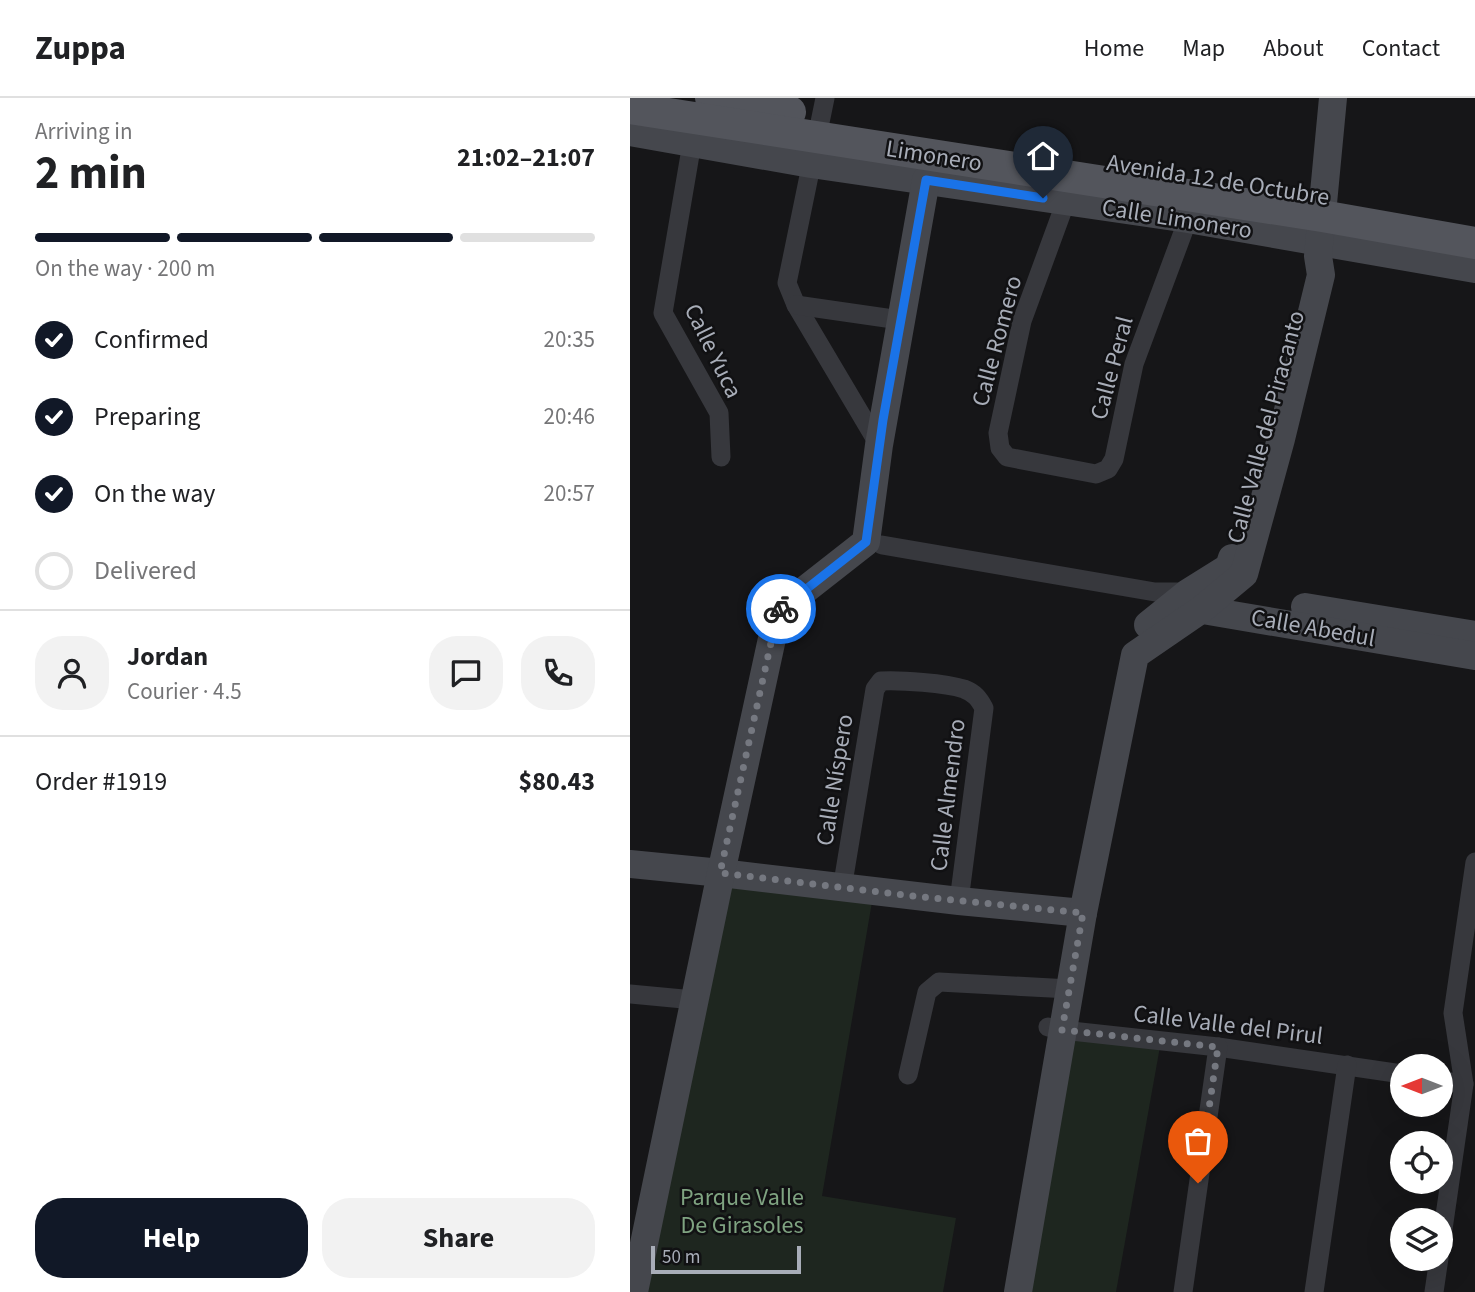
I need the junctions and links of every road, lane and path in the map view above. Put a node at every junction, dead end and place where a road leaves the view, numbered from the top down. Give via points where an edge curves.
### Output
1 (711, 98) edge
2 (1334, 98) edge
3 (630, 108) edge
4 (818, 129) edge
5 (630, 132) edge
6 (692, 143) junction
7 (926, 180) junction
8 (1066, 201) junction
9 (1188, 219) junction
10 (1475, 226) edge
11 (1321, 228) junction
12 (1475, 243) edge
13 (1475, 269) edge
14 (796, 305) junction
15 (900, 320) junction
16 (879, 445) junction
17 (721, 457) dead end
18 (1044, 465) joint
19 (874, 543) junction
20 (1188, 598) junction
21 (1475, 635) edge
22 (1475, 656) edge
23 (978, 697) joint
24 (1475, 862) edge
25 (630, 864) edge
26 (720, 873) junction
27 (842, 888) junction
28 (959, 901) junction
29 (1075, 912) junction
30 (1063, 988) junction
31 (630, 994) edge
32 (694, 1000) junction
33 (1055, 1029) junction
34 (1218, 1047) junction
35 (1347, 1065) junction
36 (1390, 1072) edge
37 (908, 1075) dead end
38 (1453, 1082) edge
39 (1464, 1084) junction
40 (1446, 1208) edge
41 (1437, 1271) edge
42 (634, 1292) edge
43 (1003, 1292) edge
44 (1018, 1292) edge
45 (1183, 1292) edge
46 (1314, 1292) edge
47 (1434, 1292) edge

1 - 4 main road, Avenida 12 de Octubre
2 - 11 street, Calle Valle del Piracanto
3 - 4 main road
4 - 6 street, Calle Limonero
4 - 7 street, Calle Limonero
4 - 11 main road, Avenida 12 de Octubre
4 - 14 street via 787,283
5 - 6 street, Calle Limonero
6 - 17 street, Calle Yuca via 663,313 719,413
7 - 8 street, Calle Limonero
7 - 15 street
8 - 9 street, Calle Limonero
8 - 18 street, Calle Romero via 1022,321 998,433 1007,457
9 - 11 street, Calle Limonero
9 - 18 street, Calle Peral via 1133,364 1114,459 1108,469 1096,474
10 - 11 main road, Avenida 12 de Octubre
11 - 12 main road, Avenida 12 de Octubre
11 - 13 street, Calle Limonero
11 - 20 street, Calle Valle del Piracanto via 1321,275 1244,574
14 - 15 street
14 - 16 street
15 - 16 street
16 - 19 street
19 - 20 street, Calle Abedul
19 - 26 street via 778,611
20 - 21 street, Calle Abedul
20 - 22 street, Calle Abedul
20 - 29 street, Calle Valle del Piracanto via 1119,647
23 - 27 street, Calle Níspero via 964,690 898,680 881,681 875,688
23 - 28 street, Calle Almendro via 984,708
24 - 39 street via 1453,1013
25 - 26 street
26 - 27 street
26 - 32 street
27 - 28 street
28 - 29 street
29 - 30 street, Calle Valle del Piracanto
30 - 33 street, Calle Valle del Piracanto
30 - 37 street via 939,982 927,992
31 - 32 street
32 - 42 street
33 - 34 street, Calle Valle del Pirul
33 - 43 street, Calle Valle del Piracanto
33 - 44 street, Calle Valle del Piracanto
34 - 35 street, Calle Valle del Pirul
34 - 45 street
35 - 36 street, Calle Valle del Pirul
35 - 46 street
38 - 39 street
39 - 40 street
41 - 47 street

